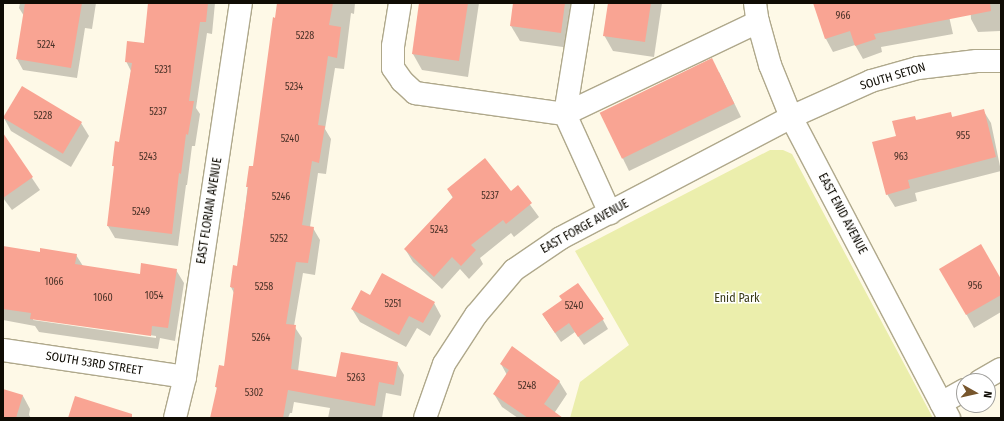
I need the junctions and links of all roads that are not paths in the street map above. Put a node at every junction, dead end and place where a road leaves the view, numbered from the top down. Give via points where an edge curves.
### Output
1 (241, 3) edge
2 (400, 3) edge
3 (583, 3) edge
4 (756, 12) edge
5 (1001, 61) edge
6 (565, 114) junction
7 (791, 117) junction
8 (610, 213) junction
9 (3, 350) edge
10 (185, 378) junction
11 (956, 398) edge
12 (945, 410) edge
13 (175, 418) edge
14 (425, 418) edge

1 - 10 street, EAST FLORIAN AVENUE
2 - 6 street via 393,68 402,81 415,92
3 - 6 street
4 - 6 street
4 - 7 street, EAST ENID AVENUE via 770,65
5 - 7 street, SOUTH SETON via 977,61 918,68 871,82
6 - 8 street
7 - 8 street, EAST FORGE AVENUE
7 - 12 street, EAST ENID AVENUE
8 - 14 street, EAST FORGE AVENUE via 561,238 514,270 476,315 444,364
9 - 10 street, SOUTH 53RD STREET
10 - 13 street, EAST FLORIAN AVENUE
11 - 12 street

